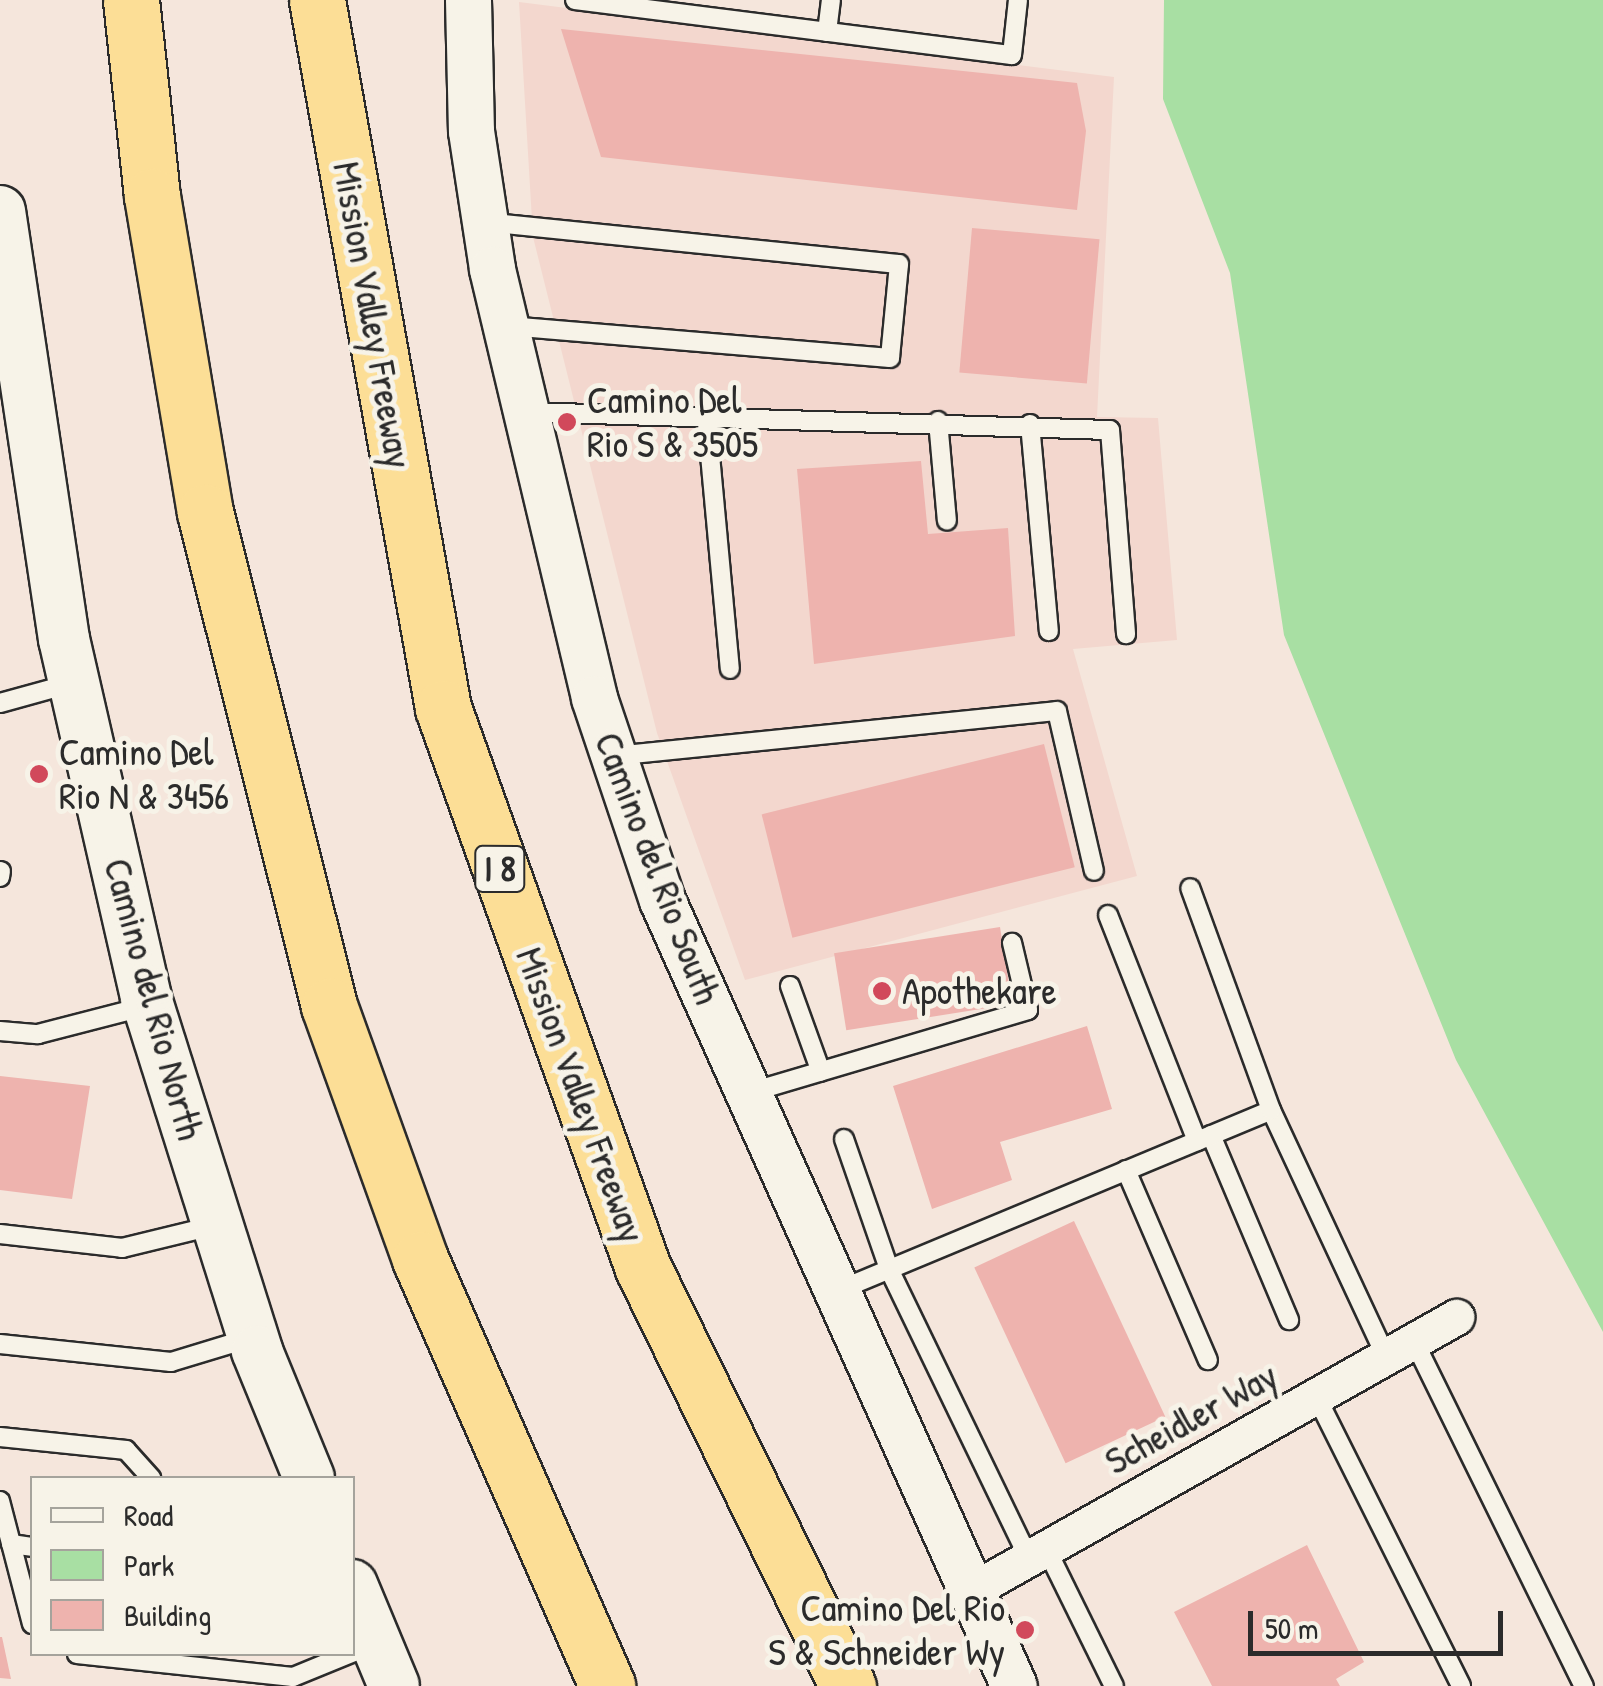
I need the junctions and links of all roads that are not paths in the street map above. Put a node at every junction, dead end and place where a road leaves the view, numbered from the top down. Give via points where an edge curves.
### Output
1 (130, 0) edge
2 (317, 0) edge
3 (468, 0) edge
4 (575, 0) edge
5 (831, 0) edge
6 (1018, 0) edge
7 (659, 5) edge
8 (828, 32) junction
9 (0, 211) edge
10 (484, 222) junction
11 (3, 278) edge
12 (505, 326) junction
13 (526, 412) junction
14 (706, 412) junction
15 (938, 421) junction
16 (1030, 424) junction
17 (947, 521) dead end
18 (1048, 631) dead end
19 (1126, 634) dead end
20 (730, 669) dead end
21 (75, 682) junction
22 (0, 703) edge
23 (614, 756) junction
24 (1094, 872) dead end
25 (1190, 888) dead end
26 (1108, 915) dead end
27 (1012, 943) dead end
28 (790, 986) dead end
29 (149, 1005) junction
30 (0, 1031) edge
31 (820, 1072) junction
32 (748, 1093) junction
33 (1271, 1110) junction
34 (844, 1138) dead end
35 (1204, 1138) junction
36 (1126, 1170) junction
37 (218, 1224) junction
38 (0, 1234) edge
39 (889, 1269) junction
40 (836, 1291) junction
41 (1456, 1318) dead end
42 (1289, 1320) dead end
43 (253, 1337) junction
44 (0, 1344) edge
45 (1400, 1349) junction
46 (1208, 1360) dead end
47 (1316, 1396) junction
48 (0, 1437) edge
49 (149, 1476) edge
50 (308, 1476) edge
51 (0, 1501) edge
52 (12, 1544) junction
53 (30, 1547) edge
54 (1038, 1553) junction
55 (355, 1592) edge
56 (967, 1592) junction
57 (30, 1616) edge
58 (97, 1656) edge
59 (385, 1664) edge
60 (608, 1686) edge
61 (848, 1686) edge
62 (1014, 1686) edge
63 (1114, 1686) edge
64 (1461, 1686) edge
65 (1584, 1686) edge

1 - 60 highway via 152,196 205,512 329,1006 420,1258
2 - 61 highway, Mission Valley Freeway / I 8 via 443,708 643,1268
3 - 10 street, Camino del Rio South
4 - 7 lane
5 - 8 lane
6 - 8 lane via 1012,55
7 - 8 lane
9 - 11 main road, Camino del Rio North
10 - 12 street, Camino del Rio South
10 - 12 lane via 899,264 890,358
11 - 21 main road, Camino del Rio North via 24,440
12 - 13 street, Camino del Rio South
13 - 14 lane
13 - 23 street, Camino del Rio South
14 - 15 lane
14 - 20 lane
15 - 16 lane
15 - 17 lane
16 - 18 lane
16 - 19 lane via 1110,430
21 - 22 lane
21 - 29 main road, Camino del Rio North
23 - 24 lane via 1057,711
23 - 32 street, Camino del Rio South via 662,900
25 - 33 lane
26 - 35 lane
27 - 31 lane via 1028,1010
28 - 31 lane
29 - 30 lane via 38,1034
29 - 37 main road, Camino del Rio North
31 - 32 lane
32 - 40 street, Camino del Rio South
33 - 35 lane
33 - 45 lane
34 - 39 lane
35 - 36 lane
35 - 42 lane
36 - 39 lane
36 - 46 lane
37 - 38 lane via 122,1248
37 - 43 main road, Camino del Rio North
39 - 40 lane
39 - 54 lane
40 - 56 street, Camino del Rio South
41 - 45 street, Scheidler Way
43 - 44 lane via 171,1362
43 - 50 main road, Camino del Rio North
45 - 47 street, Scheidler Way
45 - 65 lane
47 - 54 street, Scheidler Way
47 - 64 lane
48 - 49 lane via 126,1450
51 - 52 lane
52 - 53 lane
52 - 57 lane
54 - 56 street, Scheidler Way
54 - 63 lane
55 - 59 main road
56 - 62 street, Camino del Rio South
58 - 59 lane via 293,1676

